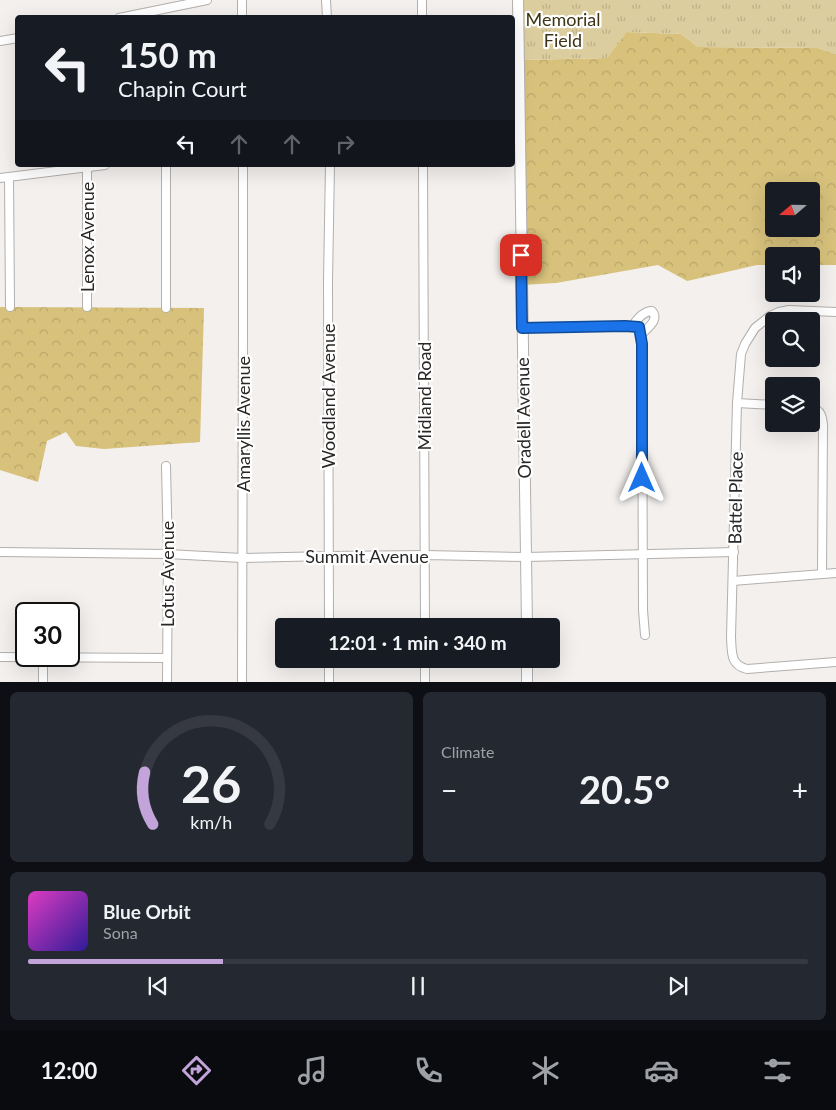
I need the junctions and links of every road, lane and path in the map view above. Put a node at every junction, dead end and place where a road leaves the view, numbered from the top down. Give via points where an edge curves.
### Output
1 (207, 0) edge
2 (242, 0) edge
3 (326, 0) edge
4 (422, 0) edge
5 (518, 0) edge
6 (183, 2) edge
7 (162, 9) junction
8 (133, 15) edge
9 (162, 15) edge
10 (242, 15) edge
11 (327, 15) edge
12 (422, 15) edge
13 (15, 39) edge
14 (0, 42) edge
15 (516, 141) edge
16 (87, 167) joint
17 (166, 167) edge
18 (243, 167) edge
19 (330, 167) edge
20 (423, 167) edge
21 (57, 168) edge
22 (4, 177) edge
23 (10, 307) dead end
24 (86, 307) dead end
25 (166, 308) dead end
26 (836, 312) edge
27 (522, 328) junction
28 (737, 403) junction
29 (765, 404) edge
30 (820, 412) edge
31 (166, 466) dead end
32 (0, 552) edge
33 (734, 552) junction
34 (168, 554) junction
35 (425, 555) junction
36 (643, 555) junction
37 (329, 556) junction
38 (526, 557) junction
39 (242, 558) junction
40 (836, 573) edge
41 (822, 574) junction
42 (733, 581) junction
43 (329, 618) edge
44 (425, 618) edge
45 (527, 618) edge
46 (645, 635) dead end
47 (0, 657) edge
48 (15, 657) edge
49 (80, 657) edge
50 (167, 658) junction
51 (836, 662) edge
52 (43, 667) edge
53 (329, 668) edge
54 (425, 668) edge
55 (527, 668) edge
56 (43, 682) edge
57 (167, 682) edge
58 (242, 682) edge
59 (330, 682) edge
60 (425, 682) edge
61 (527, 682) edge

1 - 6 street
2 - 10 street
3 - 11 street
4 - 12 street
5 - 15 main road, Oradell Avenue
6 - 7 street
7 - 8 street
7 - 9 street
13 - 14 street
15 - 27 main road, Oradell Avenue
16 - 21 street
16 - 24 street, Lenox Avenue
17 - 25 street
18 - 39 street, Amaryllis Avenue
19 - 37 street, Woodland Avenue
20 - 35 street, Midland Road
21 - 22 street
22 - 23 street
26 - 28 street, Battel Place via 789,310 762,322 744,344
27 - 36 street via 637,329 642,344
27 - 38 main road, Oradell Avenue
28 - 29 street
28 - 33 street, Battel Place
30 - 41 street via 823,424
31 - 34 street, Lotus Avenue
32 - 34 street, Summit Avenue
33 - 36 street, Summit Avenue
33 - 42 street, Battel Place
34 - 39 street, Summit Avenue
34 - 50 street, Lotus Avenue
35 - 37 street, Summit Avenue
35 - 38 street, Summit Avenue
35 - 44 street, Midland Road
36 - 38 street, Summit Avenue
36 - 46 street
37 - 39 street, Summit Avenue
37 - 43 street, Woodland Avenue
38 - 45 main road, Oradell Avenue
39 - 58 street, Amaryllis Avenue
40 - 41 street
41 - 42 street
42 - 51 street, Battel Place via 732,653 741,667
47 - 48 street
49 - 50 street
50 - 57 street, Lotus Avenue
52 - 56 street
53 - 59 street
54 - 60 street
55 - 61 main road

